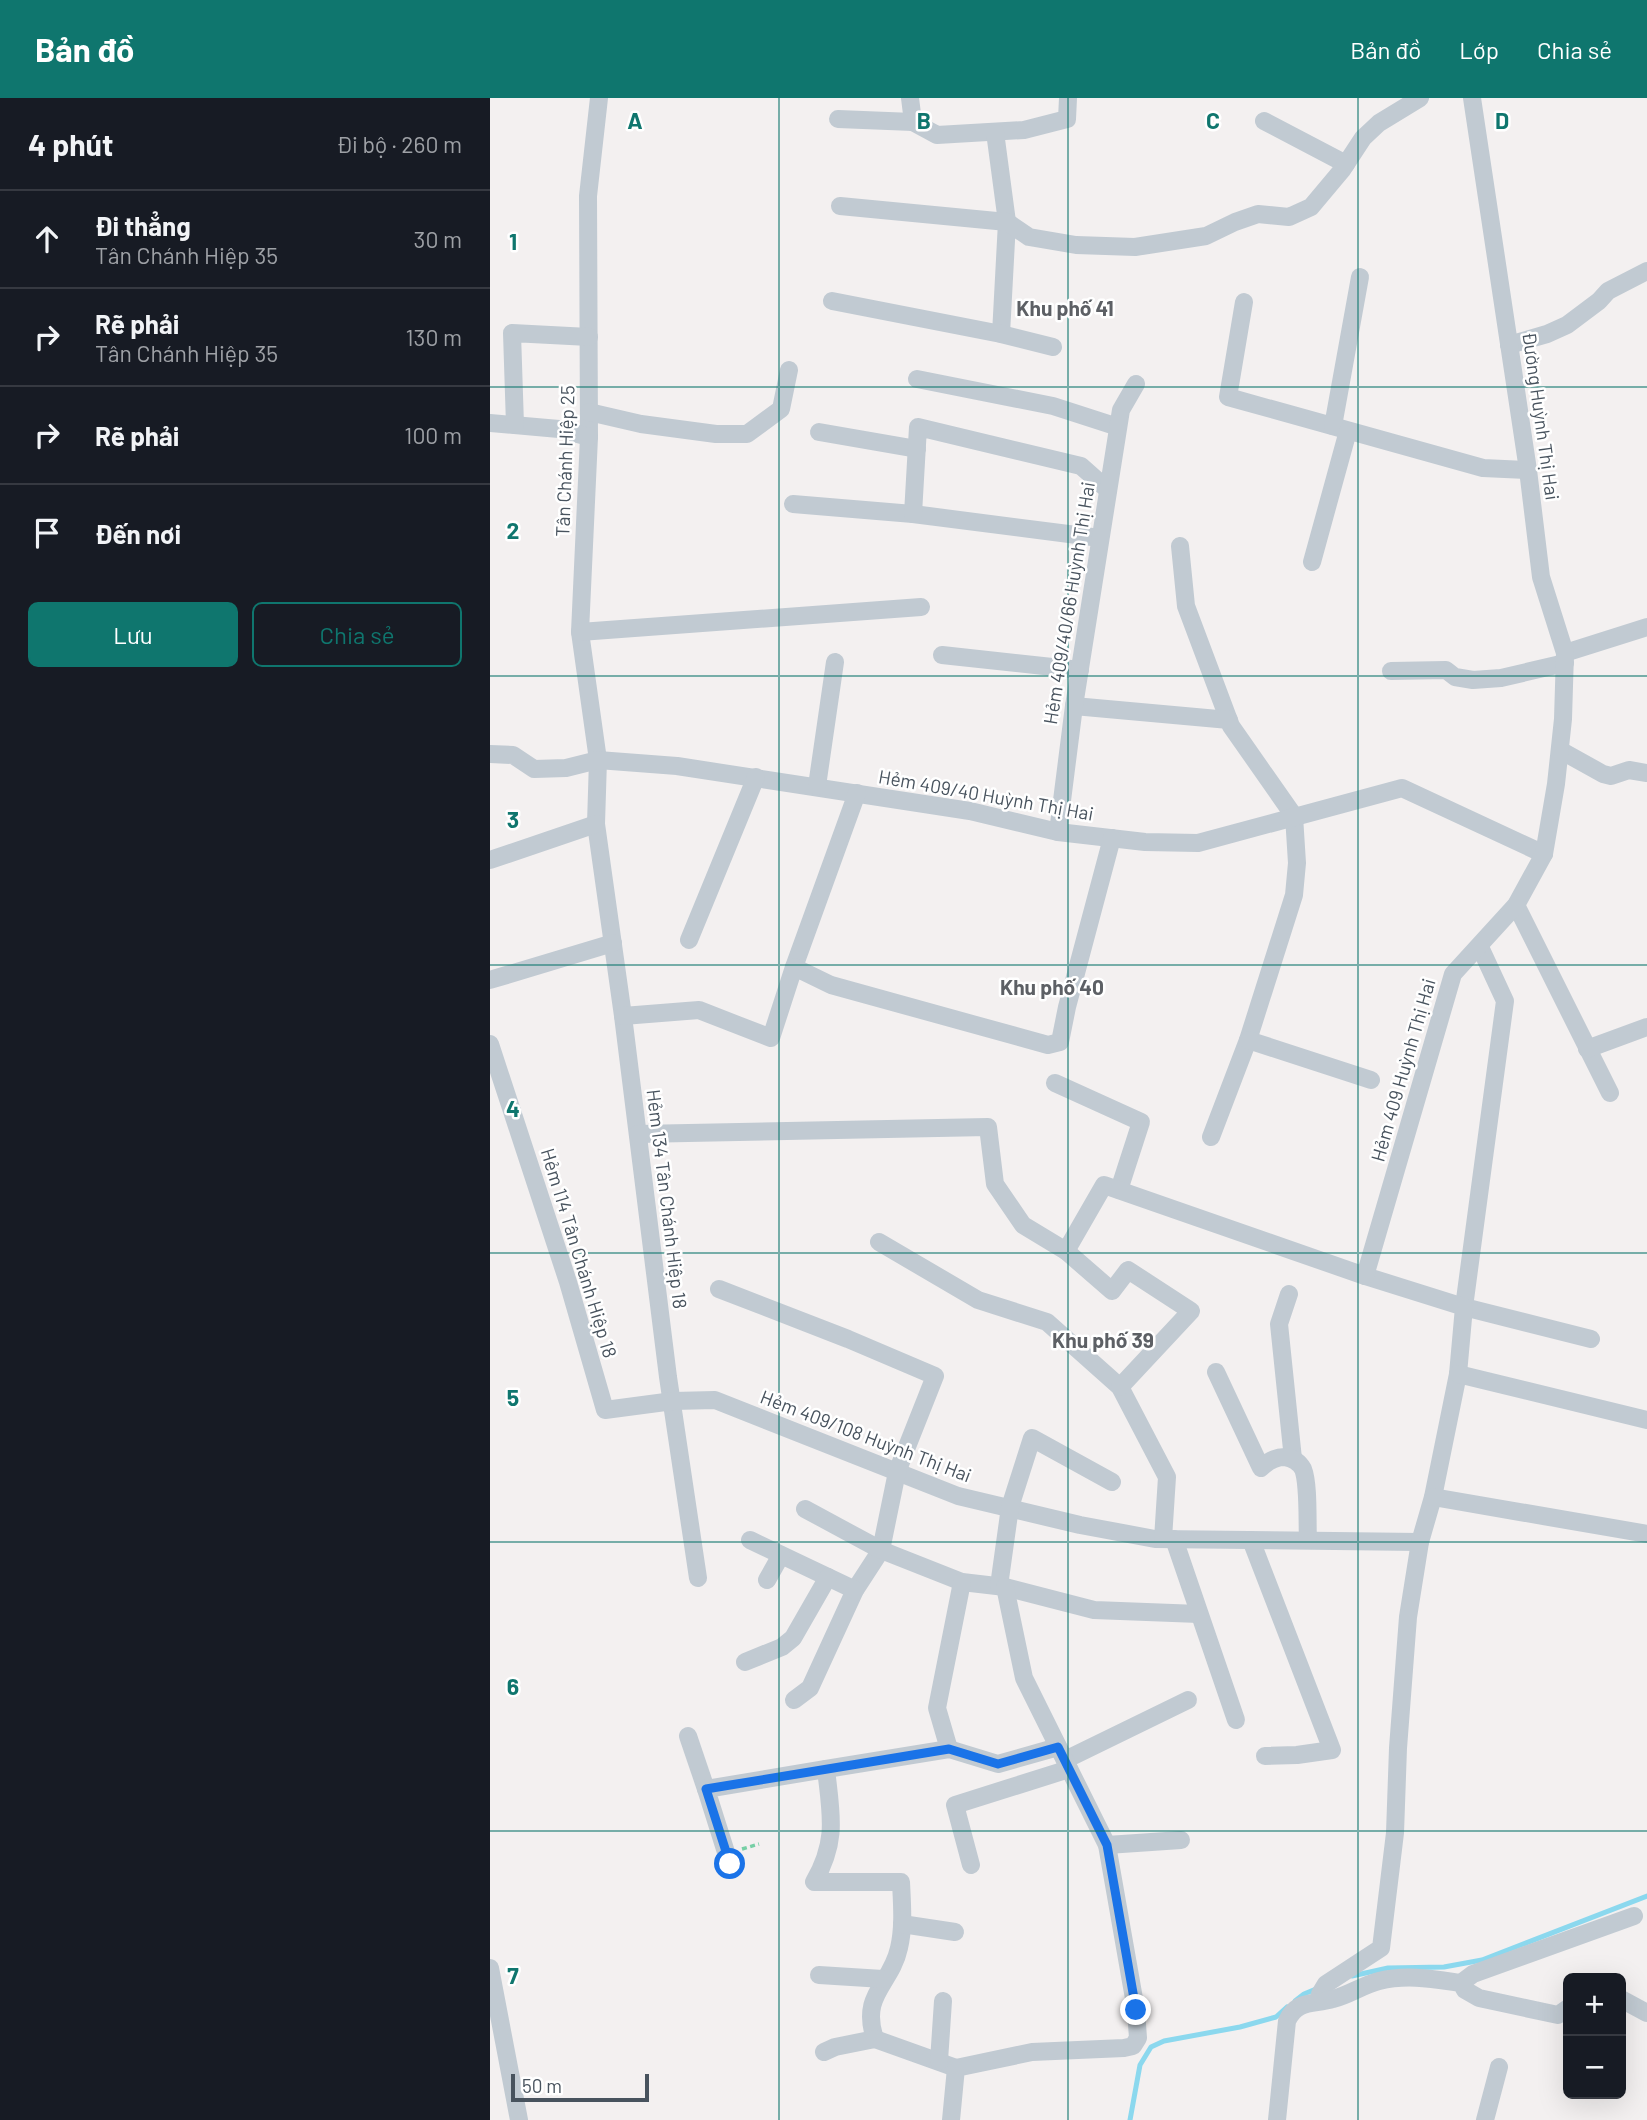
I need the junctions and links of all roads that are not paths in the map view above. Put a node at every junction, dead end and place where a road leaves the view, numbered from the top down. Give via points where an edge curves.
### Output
1 (599, 98) edge
2 (910, 98) edge
3 (1068, 98) edge
4 (1420, 98) edge
5 (1472, 98) edge
6 (838, 119) dead end
7 (1264, 121) dead end
8 (914, 122) junction
9 (995, 132) junction
10 (1346, 164) junction
11 (840, 206) dead end
12 (1007, 222) junction
13 (1647, 271) edge
14 (1360, 278) dead end
15 (832, 301) dead end
16 (1244, 302) dead end
17 (1001, 334) junction
18 (589, 337) junction
19 (1509, 345) junction
20 (1053, 347) dead end
21 (789, 370) dead end
22 (917, 379) dead end
23 (1136, 384) dead end
24 (589, 412) junction
25 (490, 423) edge
26 (515, 425) junction
27 (1118, 427) junction
28 (1340, 428) junction
29 (819, 432) dead end
30 (589, 437) junction
31 (917, 449) junction
32 (1528, 470) junction
33 (1108, 490) junction
34 (793, 504) dead end
35 (913, 514) junction
36 (1100, 538) junction
37 (1180, 546) dead end
38 (1312, 562) dead end
39 (921, 607) dead end
40 (1647, 627) edge
41 (580, 632) junction
42 (942, 655) dead end
43 (1565, 658) junction
44 (835, 662) dead end
45 (1080, 670) junction
46 (1391, 671) dead end
47 (1074, 706) junction
48 (1229, 720) junction
49 (1560, 750) junction
50 (490, 754) edge
51 (598, 760) junction
52 (1647, 773) edge
53 (756, 777) junction
54 (817, 786) junction
55 (857, 793) junction
56 (1294, 817) junction
57 (596, 824) junction
58 (1058, 832) junction
59 (1112, 838) junction
60 (1544, 854) junction
61 (490, 860) edge
62 (1516, 905) junction
63 (689, 940) dead end
64 (613, 943) junction
65 (1480, 947) junction
66 (794, 967) junction
67 (490, 980) edge
68 (623, 1016) junction
69 (1647, 1027) edge
70 (1248, 1040) junction
71 (490, 1044) edge
72 (1587, 1049) junction
73 (1371, 1080) dead end
74 (1055, 1083) dead end
75 (1610, 1093) dead end
76 (638, 1135) junction
77 (1211, 1137) dead end
78 (1119, 1190) junction
79 (879, 1242) dead end
80 (1066, 1251) junction
81 (1365, 1276) junction
82 (719, 1289) dead end
83 (1289, 1294) dead end
84 (1464, 1307) junction
85 (1591, 1339) dead end
86 (1216, 1372) dead end
87 (1458, 1374) junction
88 (1120, 1387) junction
89 (673, 1401) junction
90 (1647, 1420) edge
91 (1293, 1459) junction
92 (897, 1472) junction
93 (1112, 1482) dead end
94 (1433, 1497) junction
95 (1010, 1507) junction
96 (805, 1509) dead end
97 (1647, 1534) edge
98 (1168, 1539) junction
99 (1251, 1539) junction
100 (750, 1540) dead end
101 (1308, 1541) junction
102 (1420, 1542) junction
103 (881, 1550) junction
104 (781, 1555) junction
105 (828, 1577) junction
106 (698, 1578) dead end
107 (767, 1580) dead end
108 (962, 1582) junction
109 (1002, 1586) junction
110 (855, 1590) junction
111 (1199, 1614) junction
112 (744, 1661) dead end
113 (794, 1700) dead end
114 (1188, 1700) dead end
115 (1236, 1720) dead end
116 (688, 1736) dead end
117 (949, 1749) junction
118 (1265, 1756) dead end
119 (1064, 1759) junction
120 (826, 1769) junction
121 (706, 1789) junction
122 (1181, 1840) dead end
123 (1107, 1845) junction
124 (730, 1857) road end
125 (971, 1864) dead end
126 (1634, 1916) dead end
127 (902, 1924) junction
128 (955, 1932) dead end
129 (819, 1975) dead end
130 (491, 1977) edge
131 (883, 1979) junction
132 (1461, 1983) junction
133 (1323, 1991) junction
134 (943, 2001) dead end
135 (1626, 2002) edge
136 (1563, 2012) edge
137 (1647, 2013) edge
138 (875, 2039) junction
139 (824, 2052) dead end
140 (939, 2061) junction
141 (1499, 2067) dead end
142 (956, 2068) junction
143 (519, 2120) edge
144 (951, 2120) edge
145 (1277, 2120) edge
146 (1485, 2120) edge

1 - 18 street, Tân Chánh Hiệp 25 via 588,196
2 - 8 street
3 - 9 street via 1067,119
4 - 10 street via 1363,138
5 - 19 street, Đường Huỳnh Thị Hai
6 - 8 street
7 - 10 street
8 - 9 street via 937,135
9 - 12 street
10 - 12 street via 1311,207 1289,217 1258,214 1206,236 1135,247 1076,245 1029,237
11 - 12 street
12 - 17 street
13 - 19 street via 1608,291 1567,326
14 - 28 street
15 - 17 street
16 - 28 street via 1228,397
17 - 20 street
18 - 24 street, Tân Chánh Hiệp 25
18 - 26 street via 512,333
19 - 32 street, Đường Huỳnh Thị Hai
21 - 24 street via 781,409 747,434 641,424
22 - 27 street via 1053,406
23 - 27 street, Hẻm 409/40/66 Huỳnh Thị Hai via 1121,410
24 - 30 street, Tân Chánh Hiệp 25
25 - 26 street
26 - 30 street
27 - 33 street, Hẻm 409/40/66 Huỳnh Thị Hai
28 - 32 street via 1483,468
28 - 38 street
29 - 31 street
30 - 41 street, Tân Chánh Hiệp 25
31 - 33 street via 918,427 1081,466
31 - 35 street
32 - 43 street, Đường Huỳnh Thị Hai via 1541,577
33 - 36 street, Hẻm 409/40/66 Huỳnh Thị Hai
34 - 35 street
35 - 36 street
36 - 45 street, Hẻm 409/40/66 Huỳnh Thị Hai
37 - 48 street via 1186,606
39 - 41 street
40 - 43 street
41 - 51 street, Tân Chánh Hiệp 25
42 - 45 street
43 - 46 street via 1501,678 1473,680 1446,670
43 - 49 street, Hẻm 409 Huỳnh Thị Hai
44 - 54 street
45 - 47 street, Hẻm 409/40/66 Huỳnh Thị Hai
47 - 48 street
47 - 58 street, Hẻm 409/40/66 Huỳnh Thị Hai
48 - 56 street
49 - 52 street via 1603,774
49 - 60 street, Hẻm 409 Huỳnh Thị Hai
50 - 51 street, Hẻm 409/40 Huỳnh Thị Hai via 513,755 534,769
51 - 53 street, Hẻm 409/40 Huỳnh Thị Hai
51 - 57 street, Tân Chánh Hiệp 25
53 - 54 street, Hẻm 409/40 Huỳnh Thị Hai
53 - 63 street
54 - 55 street, Hẻm 409/40 Huỳnh Thị Hai
55 - 58 street, Hẻm 409/40 Huỳnh Thị Hai via 970,811
55 - 66 street
56 - 59 street, Hẻm 409/40 Huỳnh Thị Hai via 1198,843
56 - 60 street, Hẻm 409/40 Huỳnh Thị Hai via 1402,788
56 - 70 street via 1294,895
57 - 61 street
57 - 64 street, Hẻm 134 Tân Chánh Hiệp 18
58 - 59 street, Hẻm 409/40 Huỳnh Thị Hai
59 - 66 street via 1060,1041 1048,1045 831,985
60 - 62 street, Hẻm 409 Huỳnh Thị Hai
62 - 65 street, Hẻm 409 Huỳnh Thị Hai
62 - 72 street
64 - 67 street
64 - 68 street, Hẻm 134 Tân Chánh Hiệp 18
65 - 81 street, Hẻm 409 Huỳnh Thị Hai via 1453,974
65 - 84 street via 1505,1001
66 - 68 street via 771,1038 699,1010
68 - 76 street, Hẻm 134 Tân Chánh Hiệp 18
69 - 72 street
70 - 73 street
70 - 77 street
71 - 89 street, Hẻm 114 Tân Chánh Hiệp 18 via 605,1410
72 - 75 street
74 - 78 street via 1141,1122
76 - 80 street via 988,1127 995,1184 1023,1225
76 - 89 street, Hẻm 134 Tân Chánh Hiệp 18
78 - 80 street via 1104,1185
78 - 81 street
79 - 88 street via 978,1300 1047,1322
80 - 88 street via 1112,1291 1128,1270 1191,1311
81 - 84 street
82 - 92 street via 935,1376
83 - 91 street via 1279,1324
84 - 85 street
84 - 87 street
86 - 91 street via 1261,1468 1276,1458
87 - 90 street
87 - 94 street
88 - 98 street via 1167,1476
89 - 92 street, Hẻm 409/108 Huỳnh Thị Hai via 715,1400
89 - 106 street, Hẻm 134 Tân Chánh Hiệp 18
91 - 101 street via 1303,1470
92 - 95 street, Hẻm 409/108 Huỳnh Thị Hai via 958,1496
92 - 103 street
93 - 95 street via 1032,1438
94 - 97 street
94 - 102 street
95 - 98 street, Hẻm 409/108 Huỳnh Thị Hai via 1080,1525
95 - 109 street
96 - 103 street
98 - 99 street, Hẻm 409/108 Huỳnh Thị Hai
98 - 111 street
99 - 101 street, Hẻm 409/108 Huỳnh Thị Hai
99 - 118 street via 1332,1750
100 - 104 street
101 - 102 street, Hẻm 409/108 Huỳnh Thị Hai
102 - 133 street via 1408,1617 1395,1833 1381,1948
103 - 108 street
103 - 110 street
104 - 105 street
104 - 107 street
105 - 110 street
105 - 112 street via 793,1638
108 - 109 street
108 - 117 street via 937,1708
109 - 111 street via 1094,1609
109 - 119 street via 1024,1678
110 - 113 street via 810,1688
111 - 115 street
114 - 119 street
116 - 121 street
117 - 119 street via 998,1764
117 - 120 street
119 - 123 street
119 - 125 street via 956,1805
120 - 121 street
120 - 127 street via 831,1840 814,1882 901,1882
121 - 124 street
122 - 123 street
123 - 142 street via 1139,2029 1137,2042 1117,2049 1026,2053
126 - 132 street via 1473,1974
127 - 128 street
127 - 131 street via 897,1955
129 - 131 street
130 - 143 street
131 - 138 street via 872,2007
132 - 133 street via 1398,1978 1335,1999
132 - 136 street via 1479,1998 1558,2015
133 - 145 street via 1287,2021
134 - 140 street
135 - 137 street
138 - 139 street
138 - 140 street
140 - 142 street
141 - 146 street
142 - 144 street

